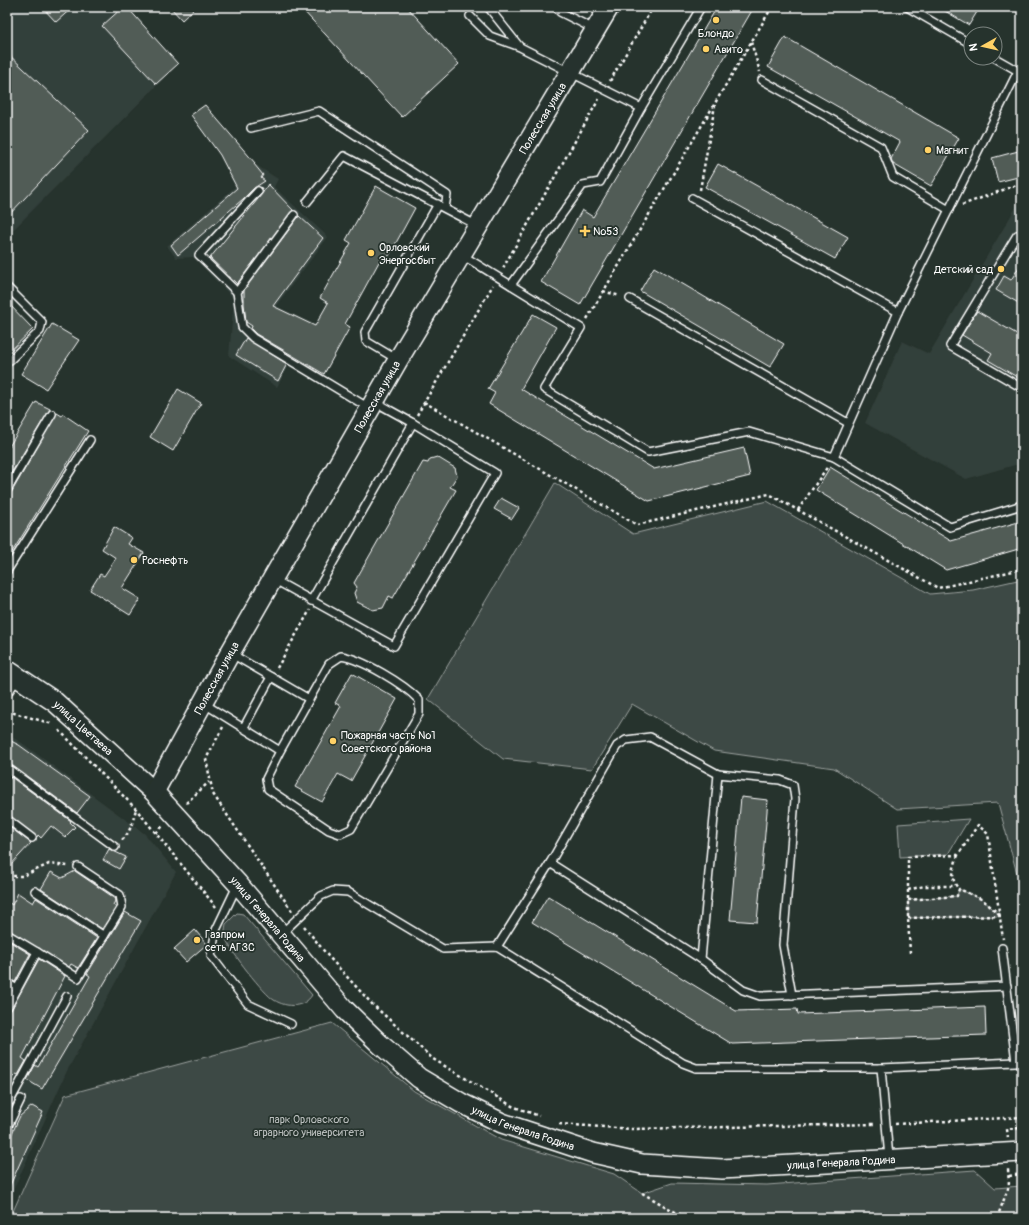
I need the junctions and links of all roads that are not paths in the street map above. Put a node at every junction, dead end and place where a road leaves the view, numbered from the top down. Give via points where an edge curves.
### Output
1 (488, 7) edge
2 (556, 7) edge
3 (609, 7) edge
4 (701, 7) edge
5 (907, 7) edge
6 (470, 16) dead end
7 (596, 30) junction
8 (963, 39) edge
9 (520, 47) junction
10 (1003, 62) edge
11 (1020, 71) edge
12 (572, 72) junction
13 (762, 80) road end
14 (641, 108) junction
15 (251, 128) dead end
16 (258, 191) dead end
17 (695, 199) road end
18 (307, 202) dead end
19 (442, 206) junction
20 (949, 210) junction
21 (294, 215) dead end
22 (479, 226) junction
23 (1022, 238) edge
24 (462, 255) junction
25 (511, 285) junction
26 (7, 288) edge
27 (237, 292) junction
28 (630, 299) road end
29 (898, 312) junction
30 (398, 360) junction
31 (7, 363) edge
32 (1022, 388) edge
33 (373, 405) junction
34 (52, 414) dead end
35 (413, 423) junction
36 (848, 423) junction
37 (90, 440) dead end
38 (834, 457) junction
39 (7, 490) edge
40 (1022, 506) edge
41 (7, 572) edge
42 (273, 579) junction
43 (312, 602) junction
44 (230, 654) junction
45 (13, 674) edge
46 (271, 677) junction
47 (7, 694) edge
48 (309, 699) junction
49 (203, 703) junction
50 (244, 727) junction
51 (280, 751) junction
52 (718, 774) junction
53 (7, 775) edge
54 (154, 792) junction
55 (7, 819) edge
56 (32, 838) dead end
57 (115, 847) road end
58 (550, 863) junction
59 (78, 867) road end
60 (238, 884) junction
61 (35, 891) dead end
62 (7, 934) edge
63 (280, 935) junction
64 (104, 936) junction
65 (497, 947) junction
66 (1002, 948) road end
67 (37, 952) junction
68 (701, 959) junction
69 (7, 983) edge
70 (1007, 986) junction
71 (17, 989) junction
72 (792, 995) junction
73 (66, 996) dead end
74 (7, 1008) edge
75 (291, 1024) dead end
76 (881, 1068) junction
77 (8, 1102) edge
78 (7, 1128) edge
79 (1022, 1152) edge
80 (889, 1160) junction

1 - 9 lane
2 - 7 lane via 560,12
3 - 7 main road, Полесская улица
4 - 14 lane
5 - 8 lane
6 - 9 lane via 490,36
7 - 12 main road, Полесская улица
9 - 12 lane
10 - 11 lane
11 - 20 lane
12 - 14 lane
12 - 22 main road, Полесская улица
13 - 20 lane via 881,147 893,177
14 - 25 lane via 600,182 583,185
15 - 19 lane via 319,111 447,195
16 - 27 lane via 199,255
17 - 29 lane
18 - 19 lane via 344,156
19 - 22 lane
19 - 30 lane via 365,332 366,341
20 - 29 lane
21 - 27 lane
22 - 24 main road, Полесская улица
23 - 32 lane via 1017,234 950,346
24 - 25 lane
24 - 30 main road, Полесская улица
25 - 38 lane via 581,328 544,389 648,452 749,432
26 - 31 lane via 42,322 40,331
27 - 33 lane via 242,327 253,338
28 - 36 lane
29 - 36 lane
30 - 33 main road, Полесская улица
33 - 35 lane
33 - 42 main road, Полесская улица
34 - 39 lane
35 - 43 lane
35 - 43 lane via 495,473 394,646
36 - 38 lane
37 - 41 lane
38 - 40 lane via 950,527
42 - 43 lane
42 - 44 main road, Полесская улица
44 - 46 lane
44 - 49 main road, Полесская улица
45 - 47 lane
45 - 54 main road, улица Цветаева via 55,702
46 - 48 lane
46 - 50 lane
48 - 51 lane
48 - 51 lane via 329,664 341,656 353,658 410,691 419,700 419,714 351,829 340,834 329,830 268,788 266,779
49 - 50 lane
49 - 54 main road, Полесская улица
50 - 51 lane
52 - 58 lane via 650,737 626,740 617,746
52 - 68 lane
52 - 72 lane via 780,780 793,785 795,799 783,945
53 - 57 lane via 10,770
54 - 60 main road, улица Генерала Родина
55 - 56 lane
58 - 65 lane
58 - 68 lane
59 - 64 lane via 120,894 122,907
60 - 63 main road, улица Генерала Родина
60 - 75 lane via 216,930 211,956 248,1004
61 - 64 lane
62 - 67 lane
63 - 65 lane via 321,896 334,891 348,892 443,949
63 - 80 main road, улица Генерала Родина via 345,1010 414,1073 461,1103 502,1123 593,1153 642,1164 722,1169
64 - 67 lane via 78,978
65 - 76 lane via 683,1063 696,1068
66 - 70 lane
67 - 71 lane
68 - 72 lane via 743,990 760,996
69 - 71 lane
70 - 72 lane
70 - 76 lane via 1016,1062
71 - 74 lane
73 - 77 lane
76 - 80 lane
77 - 78 lane via 21,1099
79 - 80 main road, улица Генерала Родина

